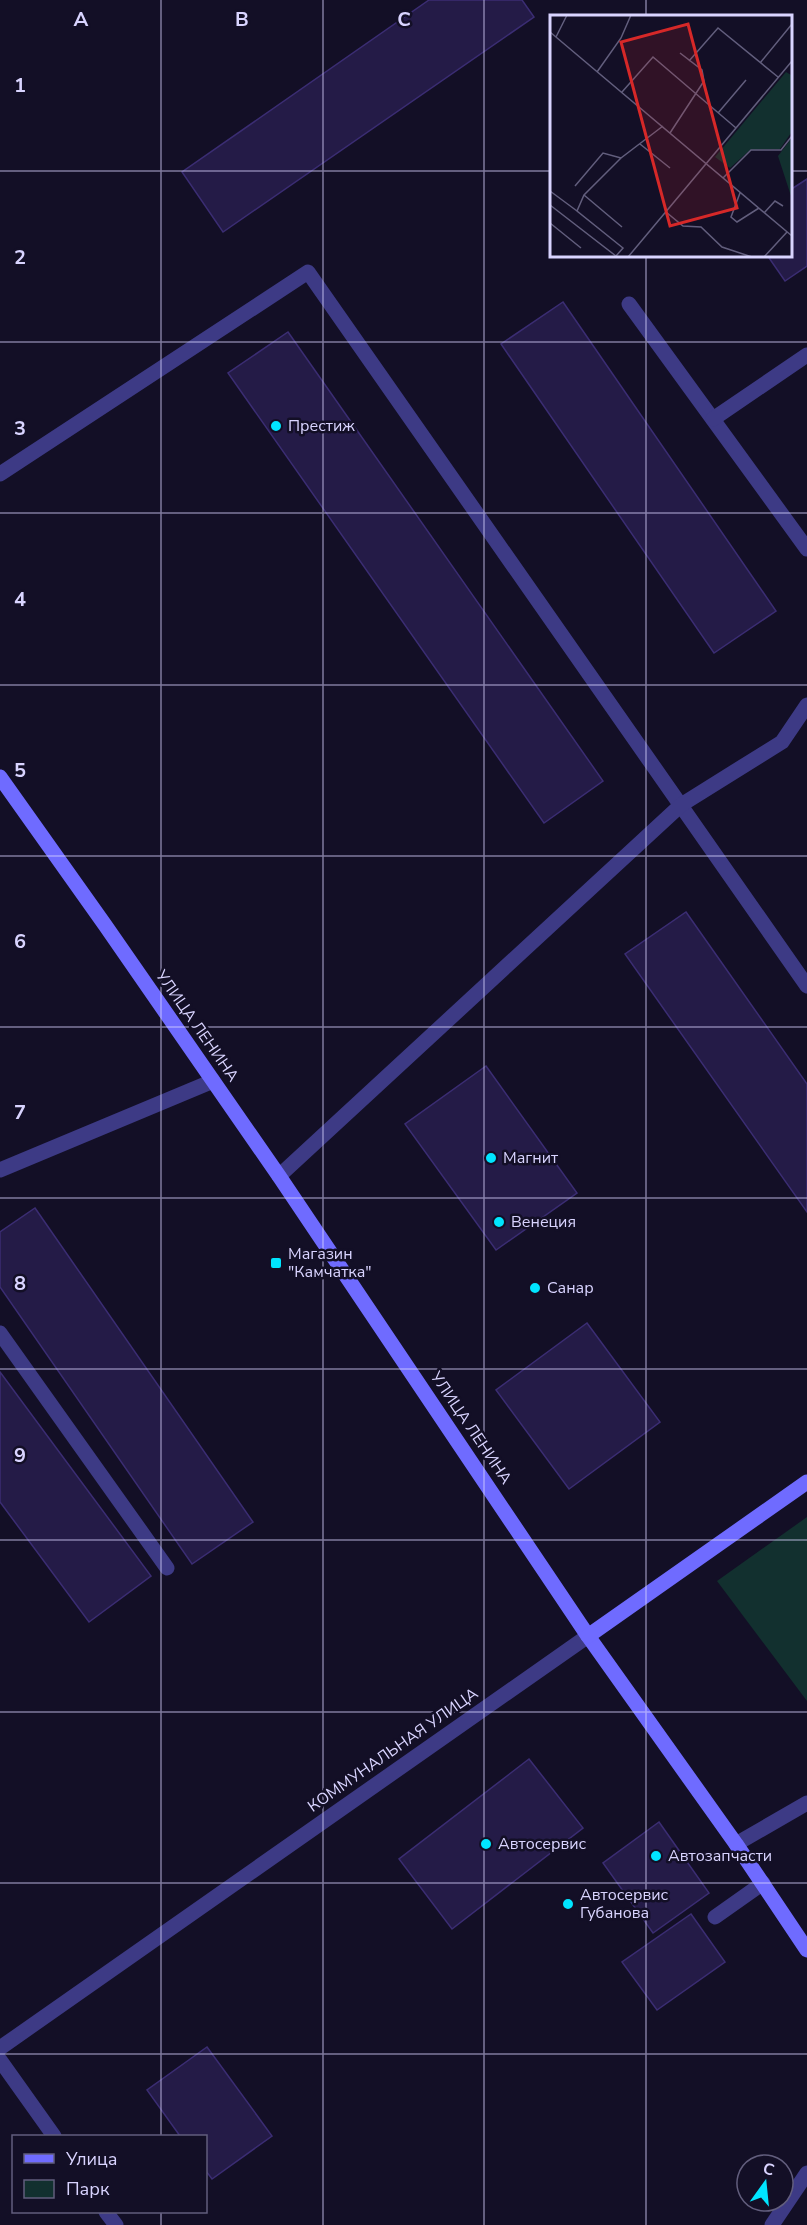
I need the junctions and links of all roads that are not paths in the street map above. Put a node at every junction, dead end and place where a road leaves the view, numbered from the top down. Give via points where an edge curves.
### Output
1 (629, 304) dead end
2 (807, 356) edge
3 (713, 419) junction
4 (0, 474) edge
5 (807, 549) edge
6 (807, 705) edge
7 (0, 777) edge
8 (681, 805) junction
9 (807, 986) edge
10 (213, 1081) junction
11 (0, 1170) edge
12 (279, 1176) junction
13 (0, 1333) edge
14 (807, 1482) edge
15 (167, 1568) dead end
16 (588, 1636) junction
17 (807, 1803) edge
18 (736, 1844) junction
19 (762, 1883) junction
20 (715, 1917) dead end
21 (807, 1950) edge
22 (0, 2048) edge
23 (0, 2060) edge
24 (53, 2135) edge
25 (807, 2173) edge
26 (772, 2225) edge

1 - 3 street
2 - 3 street
3 - 5 street
4 - 8 street via 308,272
6 - 8 street via 782,742
7 - 10 main road, УЛИЦА ЛЕНИНА
8 - 9 street
8 - 12 street
10 - 11 street
10 - 12 main road, УЛИЦА ЛЕНИНА
12 - 16 main road, УЛИЦА ЛЕНИНА
13 - 15 street
14 - 16 main road, КОММУНАЛЬНАЯ УЛИЦА
16 - 18 main road, УЛИЦА ЛЕНИНА
16 - 22 street, КОММУНАЛЬНАЯ УЛИЦА
17 - 18 street
18 - 19 main road, УЛИЦА ЛЕНИНА
19 - 20 street
19 - 21 main road, УЛИЦА ЛЕНИНА
23 - 24 street
25 - 26 street

